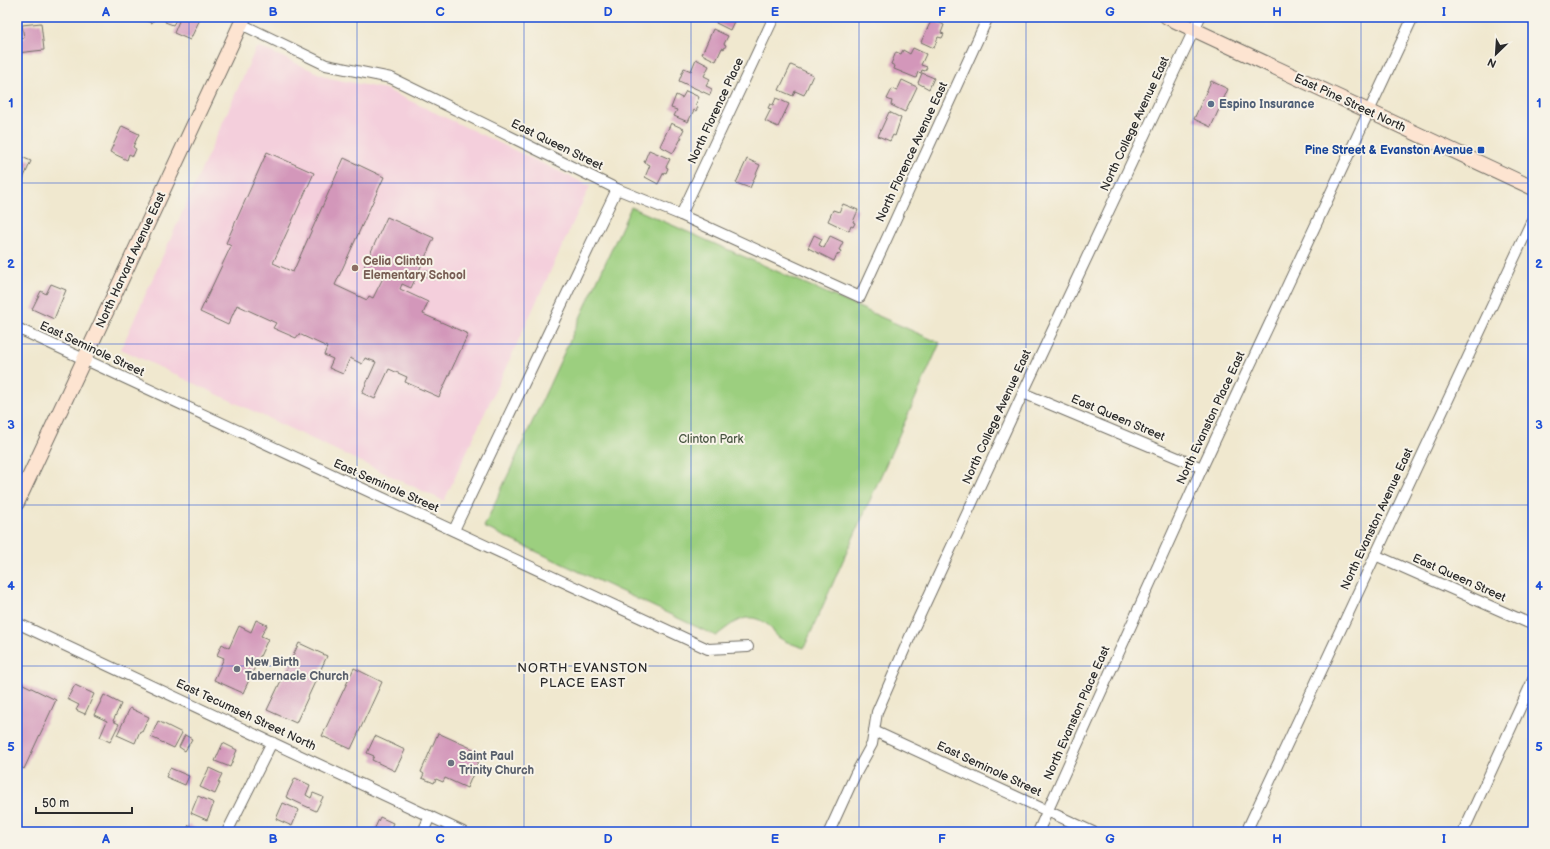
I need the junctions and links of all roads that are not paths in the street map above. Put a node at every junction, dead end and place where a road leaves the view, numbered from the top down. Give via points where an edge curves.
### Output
1 (774, 17) edge
2 (988, 17) edge
3 (1167, 17) edge
4 (1412, 17) edge
5 (243, 20) edge
6 (1197, 23) edge
7 (1368, 112) junction
8 (1533, 188) edge
9 (617, 189) junction
10 (681, 215) junction
11 (1533, 218) edge
12 (860, 297) joint
13 (17, 328) edge
14 (85, 360) junction
15 (1023, 393) junction
16 (1202, 468) junction
17 (17, 503) edge
18 (454, 530) junction
19 (1375, 556) junction
20 (17, 623) edge
21 (1533, 625) edge
22 (748, 647) dead end
23 (1533, 680) edge
24 (874, 730) junction
25 (272, 742) junction
26 (1047, 810) junction
27 (430, 816) junction
28 (227, 832) edge
29 (423, 832) edge
30 (464, 832) edge
31 (829, 832) edge
32 (1038, 832) edge
33 (1093, 832) edge
34 (1246, 832) edge
35 (1463, 832) edge

1 - 10 street, North Florence Place
2 - 12 street, North Florence Avenue East
3 - 6 main road, East Pine Street North
4 - 7 street, North Evanston Place East
5 - 9 street, East Queen Street via 326,65 391,78
5 - 14 main road, North Harvard Avenue East
6 - 7 main road, East Pine Street North
6 - 15 street, North College Avenue East
7 - 8 main road, East Pine Street North
7 - 16 street, North Evanston Place East
9 - 10 street, East Queen Street
9 - 18 street
10 - 12 street, East Queen Street
11 - 19 street, North Evanston Avenue East
13 - 14 street, East Seminole Street
14 - 17 main road, North Harvard Avenue East
14 - 18 street, East Seminole Street
15 - 16 street, East Queen Street
15 - 24 street, North College Avenue East via 876,712
16 - 26 street, North Evanston Place East
18 - 22 street, East Seminole Street via 708,649
19 - 21 street, East Queen Street
19 - 34 street, North Evanston Avenue East
20 - 25 street, East Tecumseh Street North
23 - 35 street
24 - 26 street, East Seminole Street
24 - 31 street, North College Avenue East via 872,744
25 - 27 street, East Tecumseh Street North
25 - 28 street
26 - 32 street, North Evanston Place East
26 - 33 street, East Seminole Street
27 - 29 street
27 - 30 street, East Tecumseh Street North

